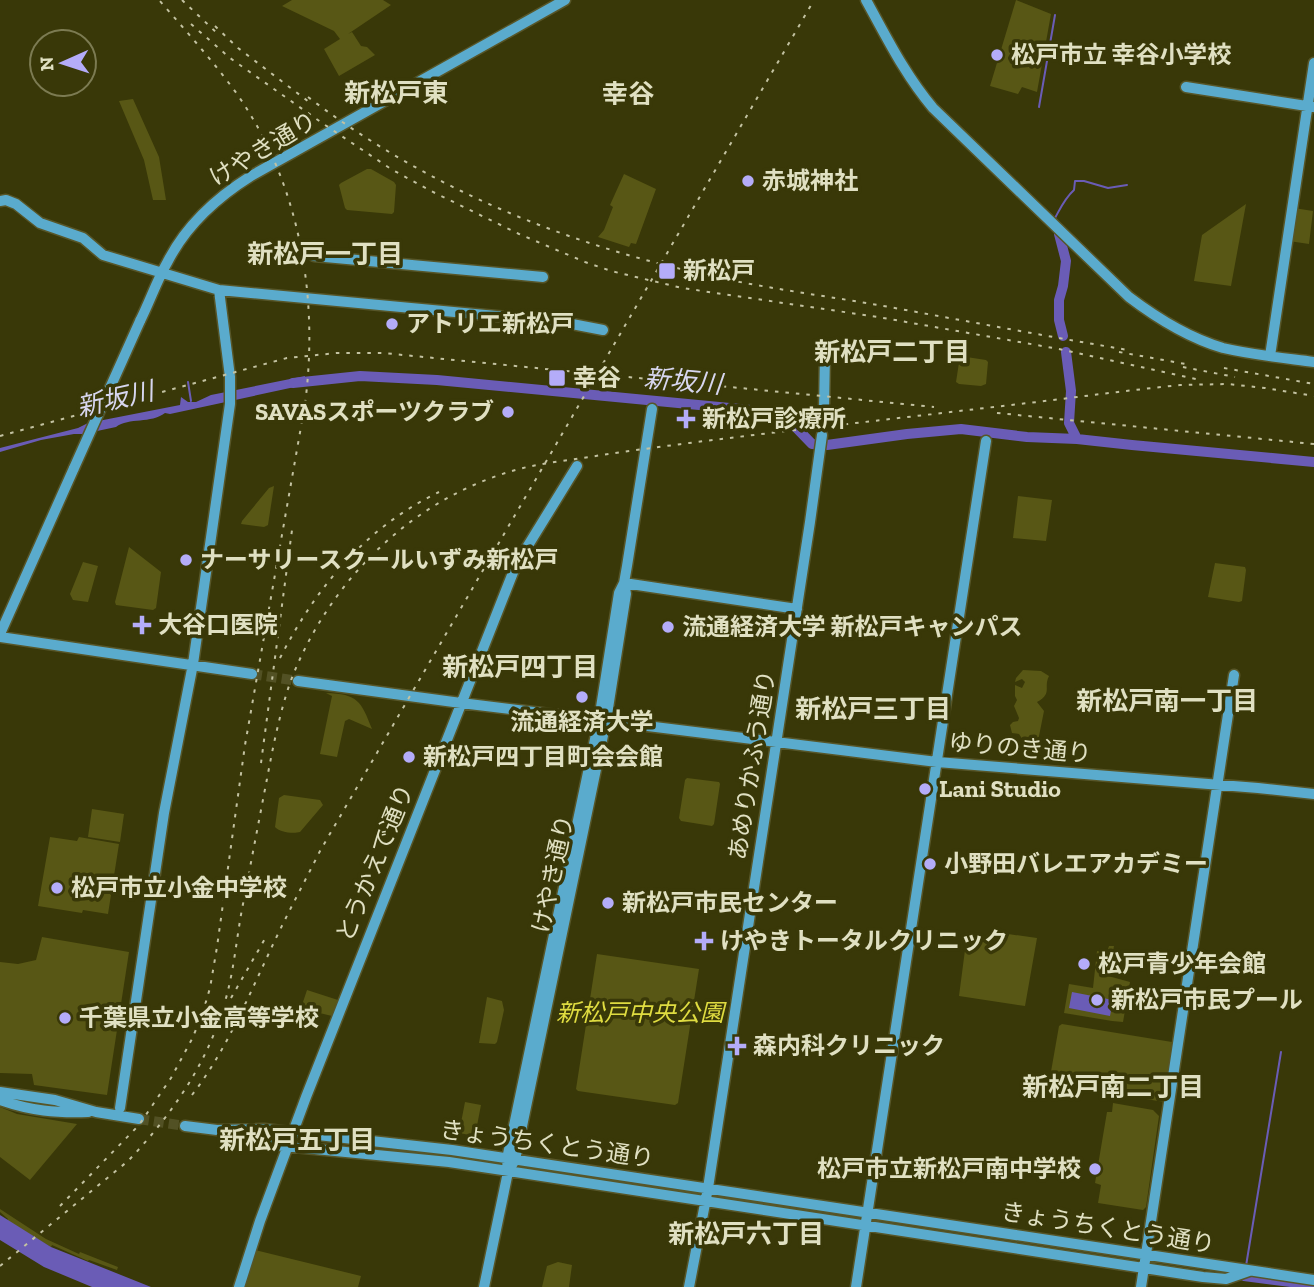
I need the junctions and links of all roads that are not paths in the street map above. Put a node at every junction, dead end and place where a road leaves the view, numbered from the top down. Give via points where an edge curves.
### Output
1 (565, 0) edge
2 (866, 0) edge
3 (1314, 63) edge
4 (1186, 87) dead end
5 (1311, 106) edge
6 (0, 201) edge
7 (314, 256) dead end
8 (162, 273) junction
9 (543, 277) dead end
10 (219, 290) junction
11 (603, 330) dead end
12 (825, 353) dead end
13 (1270, 356) junction
14 (1314, 362) edge
15 (652, 409) dead end
16 (824, 410) dead end
17 (822, 435) dead end
18 (986, 441) dead end
19 (577, 466) dead end
20 (624, 583) junction
21 (797, 609) junction
22 (0, 635) edge
23 (193, 664) junction
24 (252, 674) tunnel mouth
25 (1234, 675) dead end
26 (298, 681) tunnel mouth
27 (461, 703) junction
28 (603, 721) junction
29 (776, 743) junction
30 (937, 762) junction
31 (1216, 785) junction
32 (1314, 794) edge
33 (0, 1092) edge
34 (0, 1100) edge
35 (120, 1108) dead end
36 (96, 1112) junction
37 (139, 1119) tunnel mouth
38 (185, 1126) tunnel mouth
39 (217, 1130) junction
40 (292, 1132) junction
41 (287, 1147) junction
42 (511, 1160) junction
43 (508, 1172) junction
44 (708, 1188) junction
45 (706, 1202) junction
46 (867, 1213) junction
47 (865, 1225) junction
48 (1145, 1256) junction
49 (1143, 1268) junction
50 (1249, 1270) junction
51 (1314, 1280) edge
52 (239, 1287) edge
53 (484, 1287) edge
54 (688, 1287) edge
55 (856, 1287) edge
56 (1141, 1287) edge

1 - 8 street, けやき通り via 239,183 205,210
2 - 13 street via 898,59 933,108 1129,296 1192,336
3 - 5 street
4 - 5 street
5 - 13 street
6 - 8 street via 16,204 40,223 83,239 103,254
7 - 9 street
8 - 10 street
8 - 22 street, けやき通り, bridge
10 - 11 street
10 - 23 street via 230,402
12 - 16 street
13 - 14 street
15 - 20 street, けやき通り
17 - 21 street, あめりかふう通り
18 - 30 street
19 - 27 street, とうかえで通り via 516,565
20 - 21 street
20 - 28 street, けやき通り via 626,594
21 - 29 street, あめりかふう通り
22 - 23 street
23 - 24 street
23 - 35 street via 164,814
25 - 31 street
26 - 27 street, ゆりのき通り
27 - 28 street, ゆりのき通り
27 - 40 street, とうかえで通り
28 - 29 street, ゆりのき通り
28 - 42 street, けやき通り
29 - 30 street, ゆりのき通り
29 - 44 street, あめりかふう通り
30 - 31 street, ゆりのき通り
30 - 46 street
31 - 32 street, ゆりのき通り
31 - 48 street
33 - 36 street
34 - 36 street via 53,1113
36 - 37 street
38 - 39 street
39 - 40 street, きょうちくとう通り
39 - 41 street, きょうちくとう通り
40 - 41 street, とうかえで通り
40 - 42 street, きょうちくとう通り
41 - 43 street, きょうちくとう通り
41 - 52 street, とうかえで通り
42 - 43 street, けやき通り
42 - 44 street, きょうちくとう通り
43 - 45 street, きょうちくとう通り
43 - 53 street, けやき通り
44 - 45 street, あめりかふう通り
44 - 46 street, きょうちくとう通り
45 - 47 street, きょうちくとう通り
45 - 54 street, あめりかふう通り
46 - 47 street
46 - 48 street, きょうちくとう通り
47 - 49 street, きょうちくとう通り
47 - 55 street
48 - 49 street
48 - 50 street, きょうちくとう通り
49 - 50 street, きょうちくとう通り via 1226,1279
49 - 56 street
50 - 51 street

